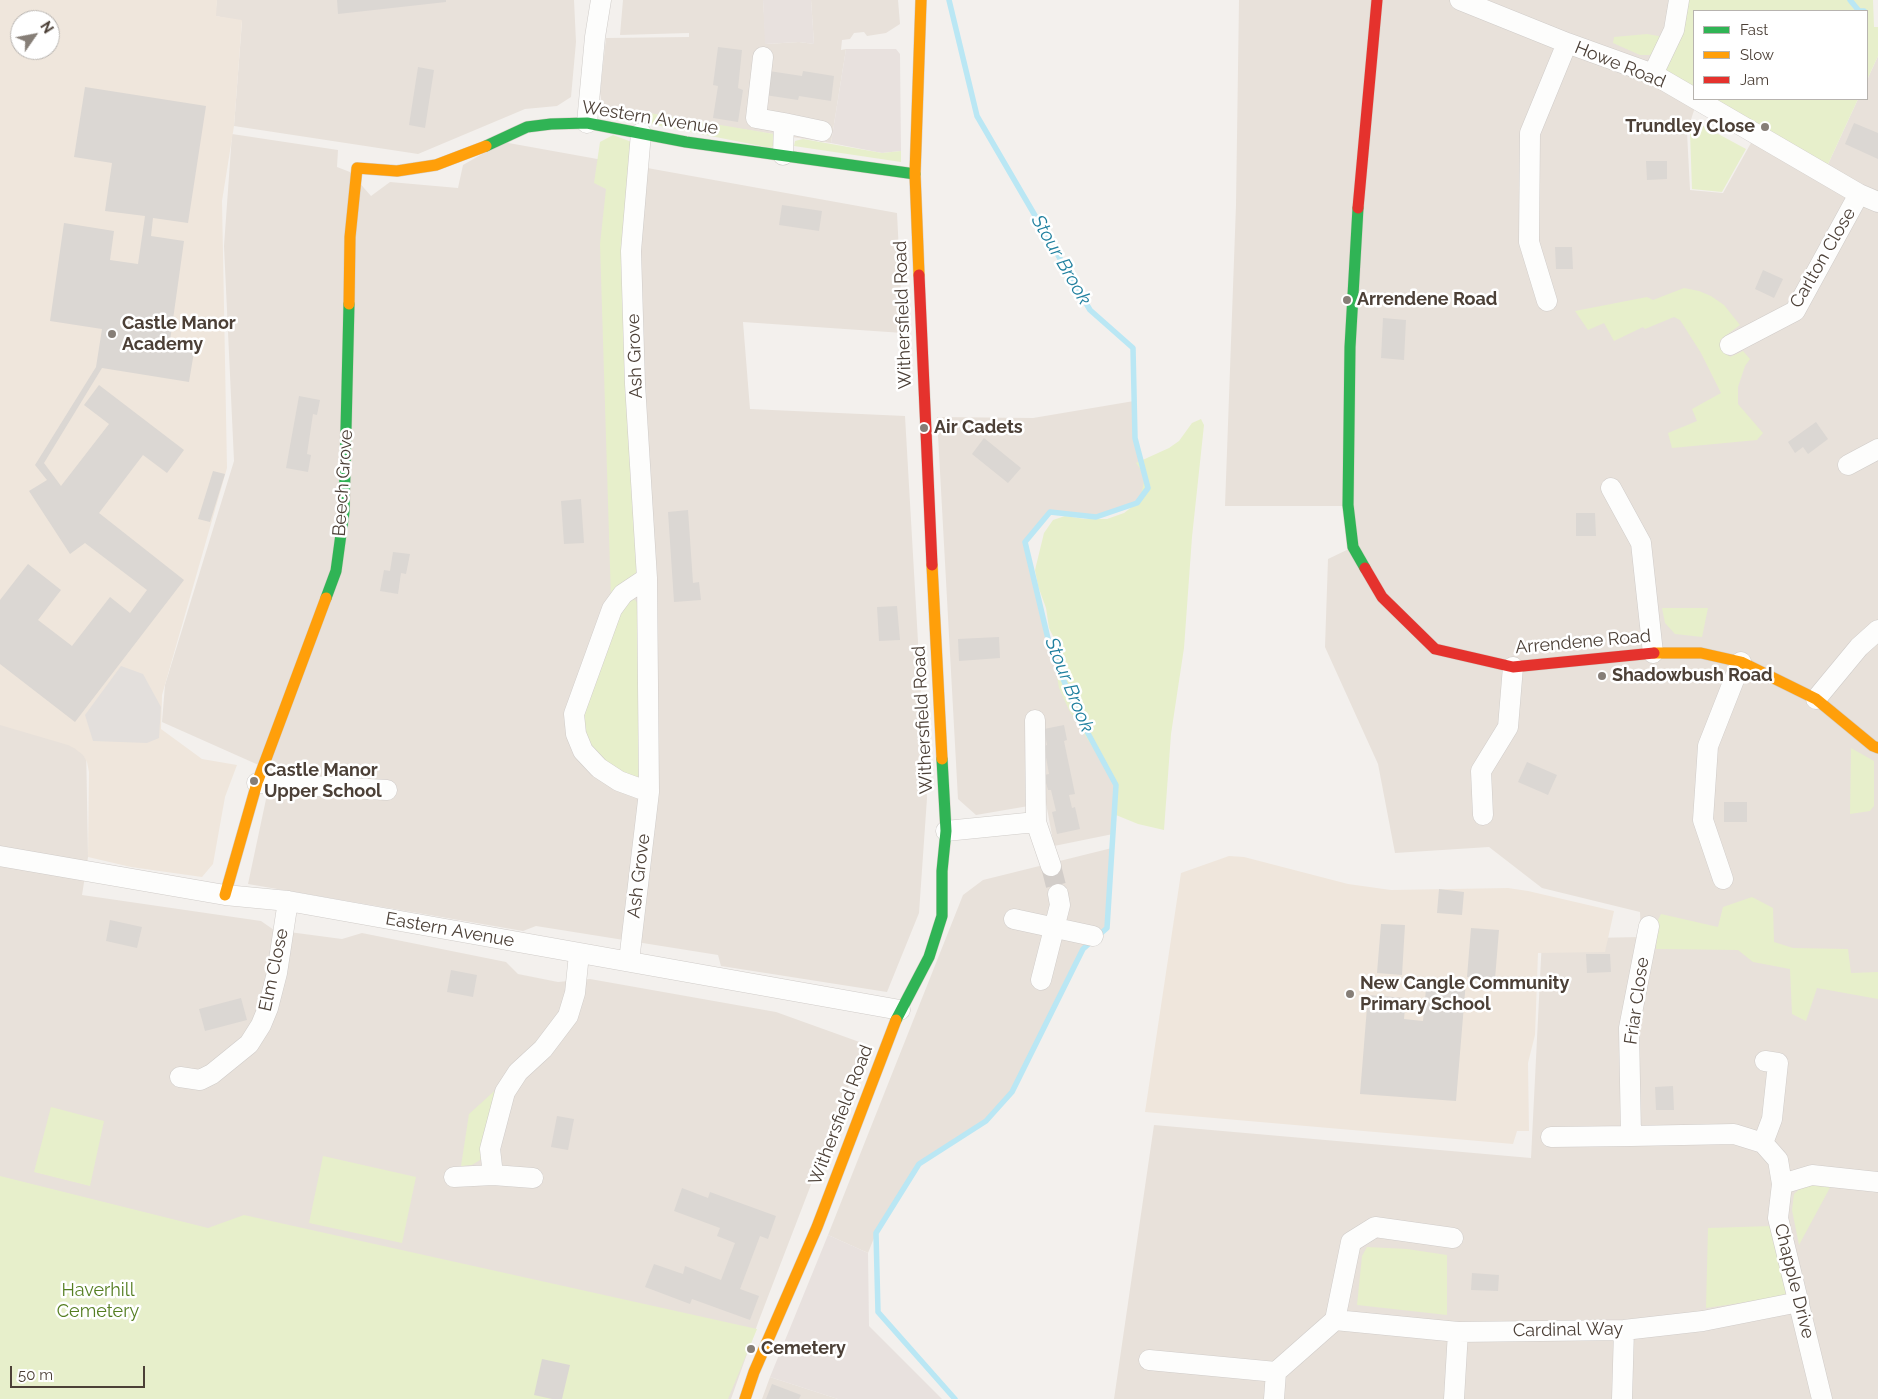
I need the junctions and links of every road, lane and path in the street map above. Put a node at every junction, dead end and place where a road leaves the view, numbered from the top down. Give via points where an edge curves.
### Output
1 (601, 0) edge
2 (921, 0) edge
3 (1378, 0) edge
4 (1460, 0) edge
5 (1679, 0) edge
6 (1567, 43) junction
7 (763, 57) dead end
8 (1653, 74) junction
9 (1693, 97) edge
10 (1698, 100) edge
11 (588, 123) junction
12 (784, 123) junction
13 (822, 131) dead end
14 (641, 133) junction
15 (783, 156) junction
16 (357, 168) joint
17 (915, 174) junction
18 (1859, 194) junction
19 (1878, 202) edge
20 (1547, 301) dead end
21 (1730, 345) dead end
22 (1878, 450) edge
23 (1848, 465) dead end
24 (1611, 488) dead end
25 (647, 578) junction
26 (1878, 630) edge
27 (1653, 653) junction
28 (1741, 662) junction
29 (1513, 668) junction
30 (1816, 699) junction
31 (1035, 720) dead end
32 (1878, 748) edge
33 (257, 783) junction
34 (387, 790) dead end
35 (649, 792) junction
36 (1483, 816) dead end
37 (1036, 822) junction
38 (946, 831) junction
39 (0, 856) edge
40 (1051, 866) tunnel mouth
41 (1723, 879) dead end
42 (1058, 894) tunnel mouth
43 (225, 896) junction
44 (288, 901) junction
45 (1014, 919) dead end
46 (1649, 926) dead end
47 (1055, 929) junction
48 (1093, 936) dead end
49 (579, 954) junction
50 (629, 961) junction
51 (1041, 980) dead end
52 (900, 1010) junction
53 (1765, 1061) dead end
54 (180, 1077) dead end
55 (1630, 1136) junction
56 (1551, 1138) dead end
57 (1762, 1143) junction
58 (494, 1175) junction
59 (454, 1177) dead end
60 (533, 1178) dead end
61 (1878, 1182) edge
62 (1782, 1184) junction
63 (1453, 1238) dead end
64 (1799, 1302) junction
65 (1335, 1320) junction
66 (1624, 1330) junction
67 (1458, 1332) junction
68 (1149, 1360) dead end
69 (1276, 1372) junction
70 (745, 1399) edge
71 (1274, 1399) edge
72 (1454, 1399) edge
73 (1622, 1399) edge
74 (1822, 1399) edge

1 - 11 street
2 - 17 street, Withersfield Road
3 - 29 street, Arrendene Road via 1359,198 1350,347 1348,506 1353,547 1382,597 1435,649
4 - 6 street, Howe Road
5 - 8 street via 1674,30
6 - 8 street, Howe Road
6 - 20 street via 1530,133 1529,242
7 - 12 street via 756,118
8 - 9 street, Howe Road
10 - 18 street, Howe Road
11 - 14 street, Western Avenue
11 - 16 street, Western Avenue via 527,127 436,165 397,171
12 - 13 street
12 - 15 street
14 - 15 street, Western Avenue
14 - 25 street, Ash Grove via 631,250 635,384
15 - 17 street, Western Avenue
16 - 33 street, Beech Grove via 350,237 344,512 336,571
17 - 38 street, Withersfield Road
18 - 19 street, Howe Road
18 - 21 street, Carlton Close via 1795,311
22 - 23 street
24 - 27 street via 1641,543
25 - 35 street, Ash Grove
25 - 35 street via 623,594 612,609 574,714 576,734 583,750 599,768
26 - 30 street
27 - 28 street, Arrendene Road via 1701,652
27 - 29 street, Arrendene Road
28 - 30 street, Arrendene Road
28 - 41 street via 1708,746 1703,820
29 - 36 street via 1508,727 1482,771
30 - 32 street, Arrendene Road
31 - 37 street
33 - 34 street
33 - 43 street, Beech Grove
35 - 50 street, Ash Grove
37 - 38 street
37 - 40 street
38 - 52 street, Withersfield Road via 942,916 929,957
39 - 43 street, Eastern Avenue
42 - 47 street via 1060,905
43 - 44 street, Eastern Avenue
44 - 49 street, Eastern Avenue
44 - 54 street, Elm Close via 277,972 261,1025 249,1044 212,1074 200,1080
45 - 47 street
46 - 55 street, Friar Close via 1629,1028
47 - 48 street
47 - 51 street
49 - 50 street, Eastern Avenue
49 - 58 street via 575,993 568,1016 543,1049 518,1072 505,1092 490,1149
50 - 52 street, Eastern Avenue
52 - 70 street, Withersfield Road via 817,1227
53 - 57 street via 1778,1063 1772,1119
55 - 56 street
55 - 57 street via 1734,1134
57 - 62 street, Chapple Drive via 1778,1160
58 - 59 street
58 - 60 street
61 - 62 street via 1812,1174
62 - 64 street, Chapple Drive via 1778,1218
63 - 65 street via 1375,1227 1351,1242
64 - 66 street, Cardinal Way via 1703,1321
64 - 74 street, Chapple Drive
65 - 67 street, Cardinal Way
65 - 69 street
66 - 67 street, Cardinal Way
66 - 73 street
67 - 72 street
68 - 69 street
69 - 71 street

